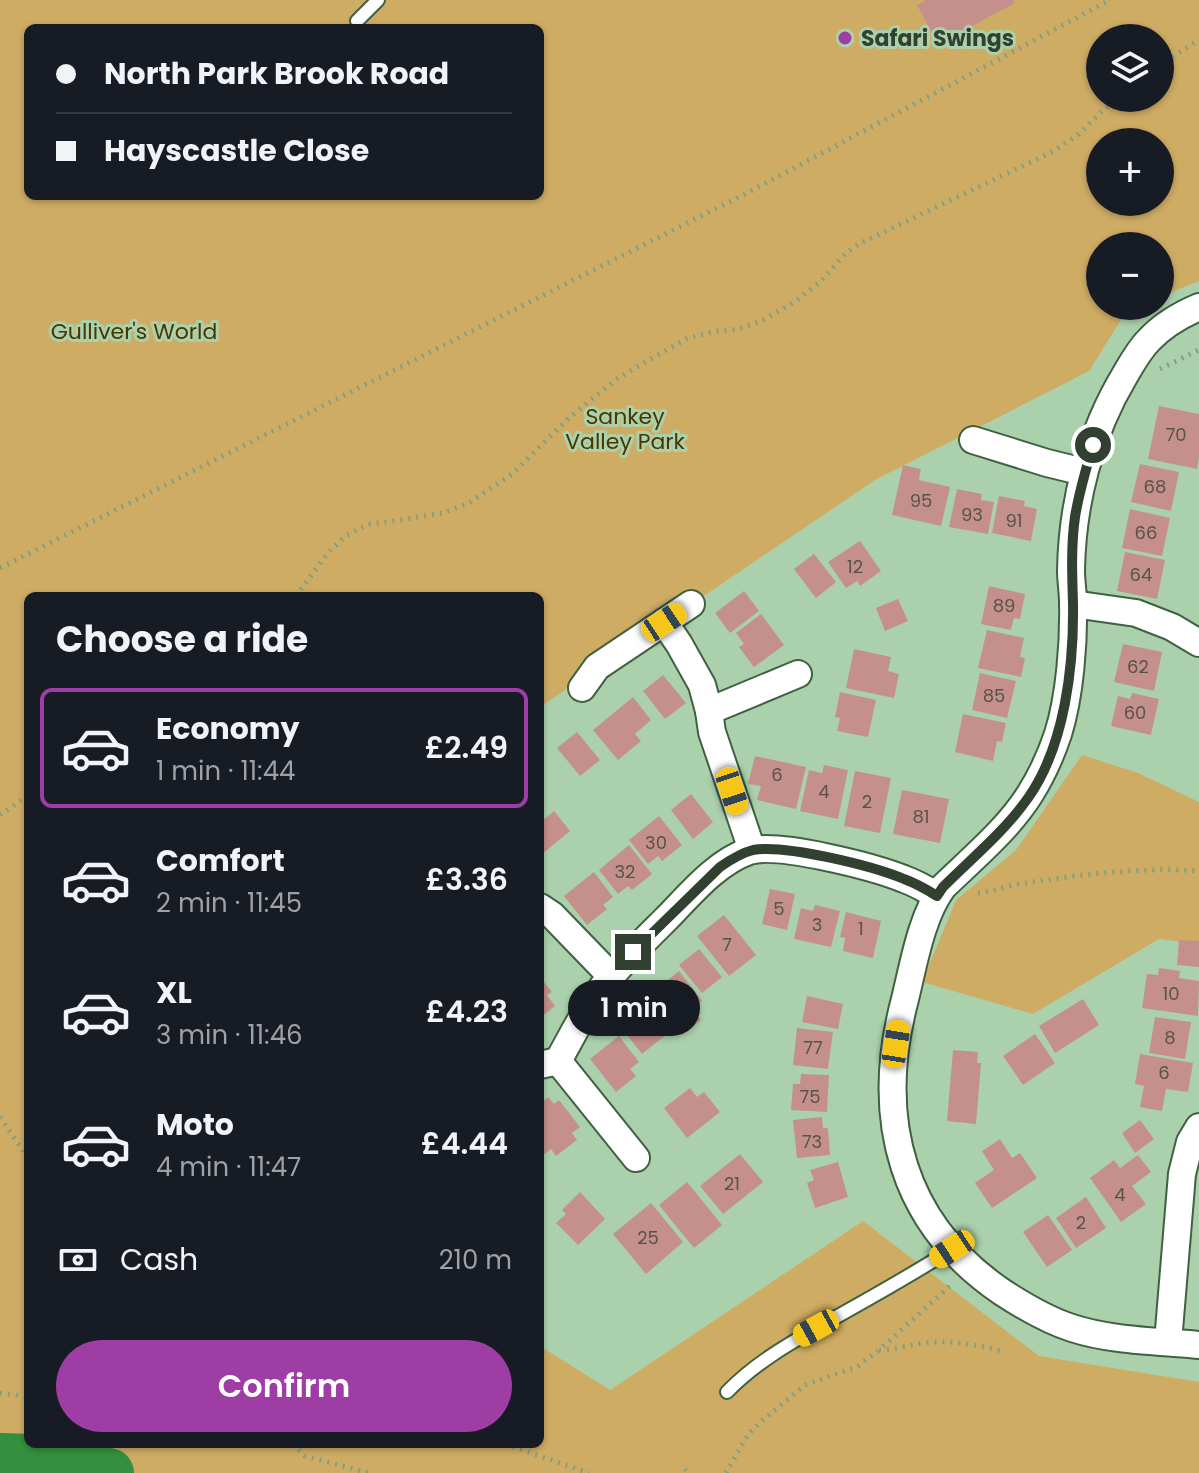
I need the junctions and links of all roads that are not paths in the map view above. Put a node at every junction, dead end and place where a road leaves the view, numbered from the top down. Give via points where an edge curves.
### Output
1 (378, 0) edge
2 (357, 21) dead end
3 (1199, 307) edge
4 (973, 440) dead end
5 (1084, 472) junction
6 (691, 604) dead end
7 (1073, 604) junction
8 (664, 622) junction
9 (1199, 643) edge
10 (798, 674) dead end
11 (582, 688) dead end
12 (709, 711) junction
13 (752, 850) junction
14 (940, 891) junction
15 (544, 910) edge
16 (611, 976) junction
17 (549, 1063) edge
18 (1199, 1127) edge
19 (636, 1158) dead end
20 (962, 1258) junction
21 (1168, 1342) junction
22 (1199, 1345) edge
23 (727, 1392) dead end

1 - 2 lane
3 - 5 street via 1165,325 1136,357 1102,418
4 - 5 street
5 - 7 street via 1075,518
6 - 8 street
7 - 9 street via 1136,613
7 - 14 street via 1068,686 1044,769 1029,797
8 - 11 street via 597,667
8 - 12 street via 702,685
10 - 12 street
12 - 13 street
13 - 14 street via 792,851 889,873
13 - 16 street via 707,878
14 - 20 street via 920,937 899,1025 892,1100 906,1171 935,1228
15 - 16 street
16 - 17 street
17 - 19 street
18 - 21 street via 1182,1174
20 - 21 street via 994,1286 1047,1318 1101,1336
20 - 23 lane via 925,1267 789,1344
21 - 22 street

